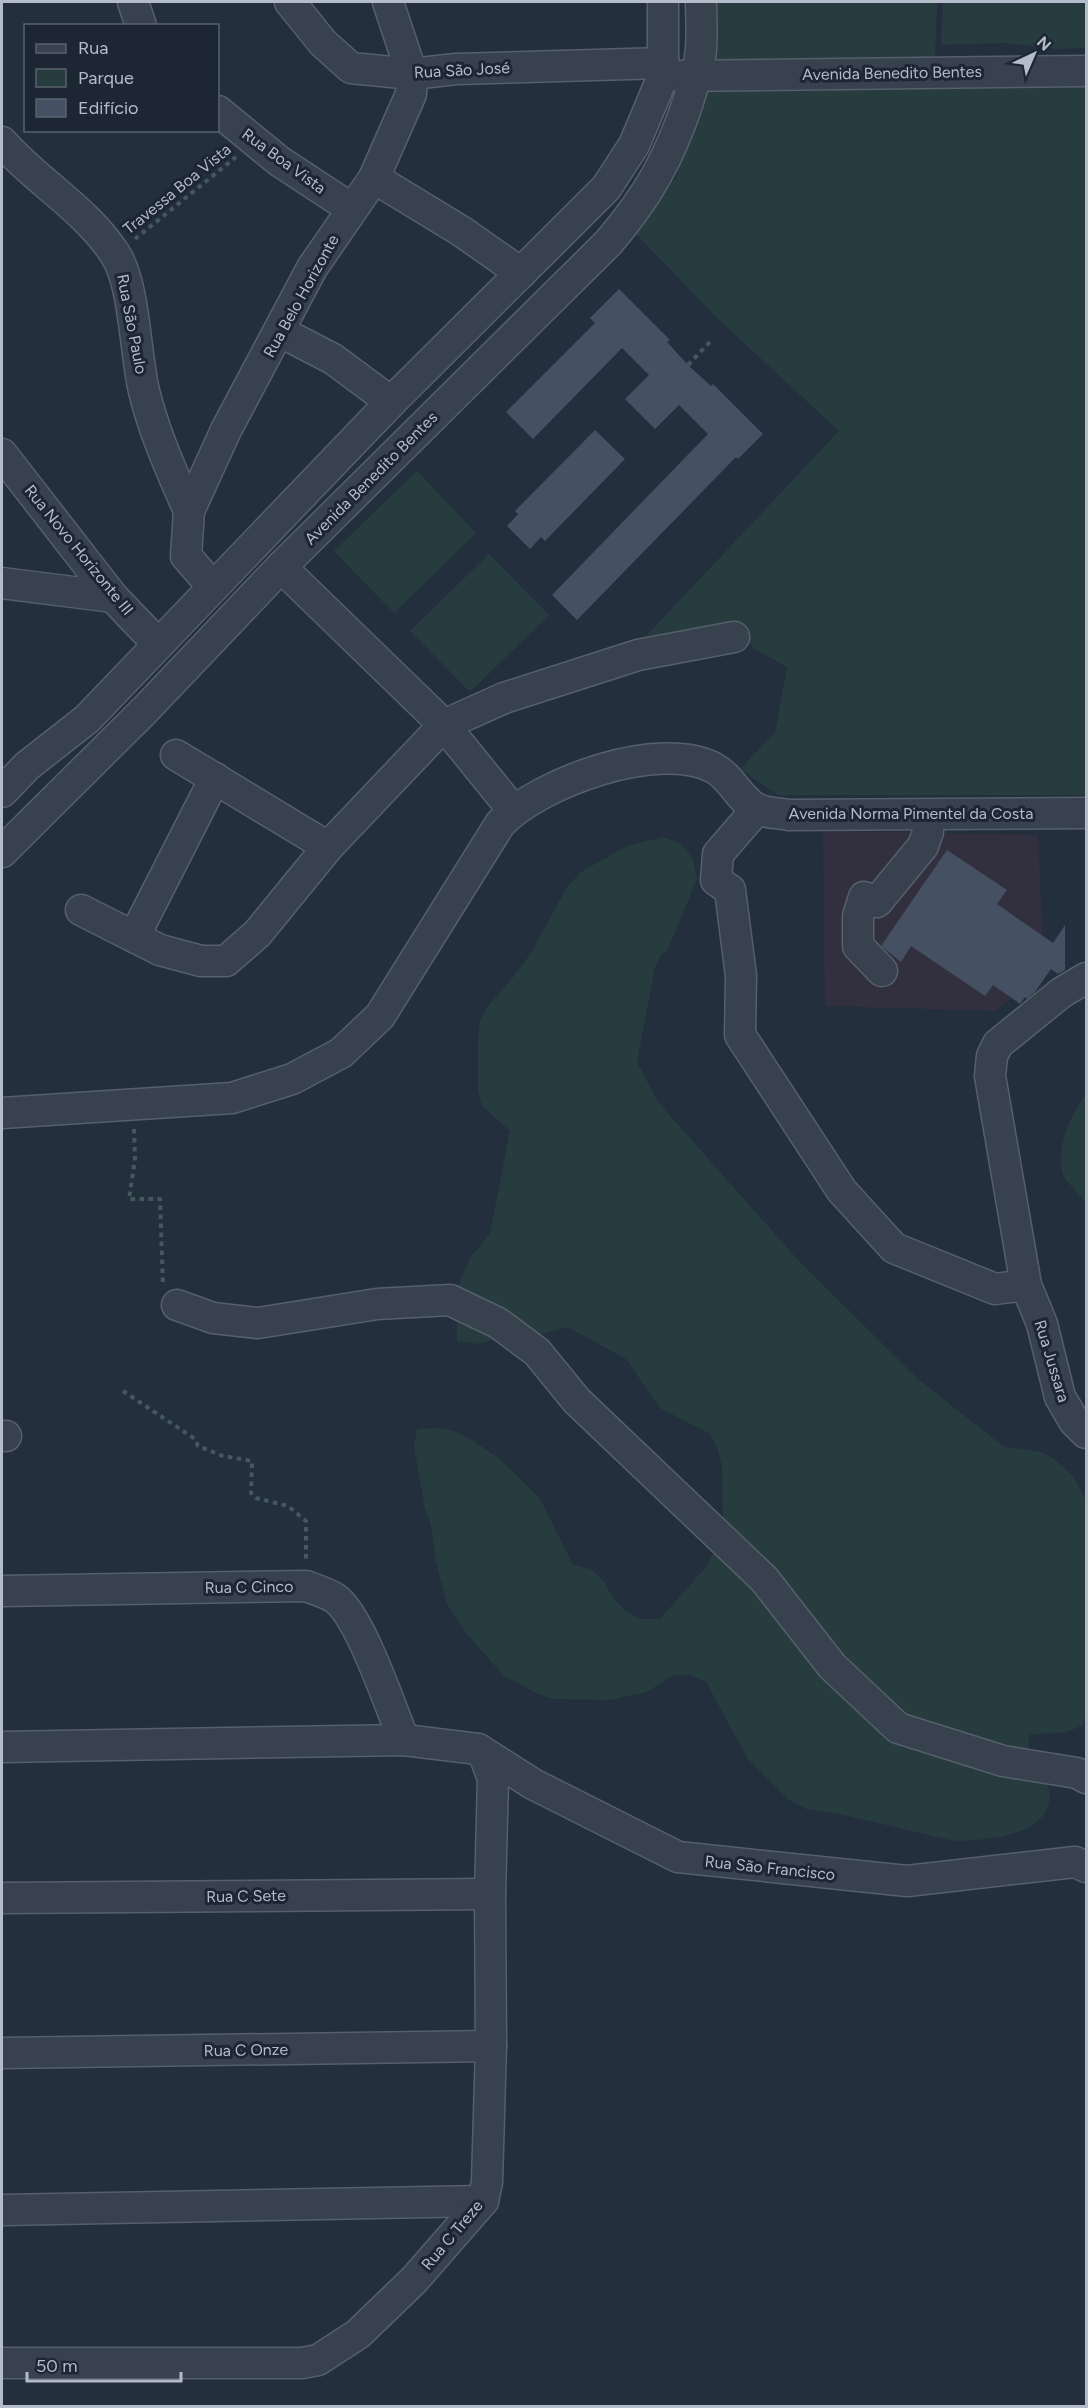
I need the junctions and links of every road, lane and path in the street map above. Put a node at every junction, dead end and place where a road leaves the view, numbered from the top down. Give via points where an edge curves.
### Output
1 (133, 2) edge
2 (290, 2) edge
3 (388, 2) edge
4 (663, 2) edge
5 (701, 2) edge
6 (140, 24) edge
7 (664, 70) junction
8 (1086, 71) edge
9 (412, 74) junction
10 (696, 75) junction
11 (219, 112) edge
12 (254, 141) junction
13 (2, 142) edge
14 (374, 178) junction
15 (352, 208) junction
16 (115, 254) junction
17 (521, 273) junction
18 (279, 331) junction
19 (710, 342) dead end
20 (688, 365) dead end
21 (391, 402) junction
22 (2, 450) edge
23 (189, 511) junction
24 (281, 567) junction
25 (2, 583) edge
26 (212, 586) junction
27 (113, 597) junction
28 (734, 637) dead end
29 (158, 644) junction
30 (87, 719) junction
31 (444, 726) junction
32 (112, 743) junction
33 (176, 755) dead end
34 (215, 778) junction
35 (2, 792) edge
36 (757, 809) junction
37 (513, 810) junction
38 (1086, 813) edge
39 (927, 814) junction
40 (328, 847) junction
41 (2, 852) edge
42 (81, 910) dead end
43 (134, 937) junction
44 (882, 971) dead end
45 (1086, 978) edge
46 (134, 1104) junction
47 (2, 1113) edge
48 (1026, 1285) junction
49 (177, 1305) joint
50 (123, 1391) dead end
51 (1086, 1433) edge
52 (306, 1586) junction
53 (2, 1591) edge
54 (404, 1740) junction
55 (2, 1747) edge
56 (478, 1749) junction
57 (1086, 1778) edge
58 (1082, 1859) edge
59 (490, 1894) junction
60 (2, 1898) edge
61 (491, 2046) junction
62 (2, 2054) edge
63 (483, 2201) junction
64 (2, 2210) edge
65 (2, 2363) edge

1 - 6 street
2 - 9 street, Rua São José via 323,43 351,68
3 - 9 street, Rua Belo Horizonte
4 - 7 street
5 - 10 street, Avenida Benedito Bentes
7 - 9 street, Rua São José via 456,69
7 - 10 street, Avenida Benedito Bentes
7 - 17 street via 634,145 606,188
8 - 10 street, Avenida Benedito Bentes
9 - 14 street, Rua Belo Horizonte via 411,93
10 - 24 street, Avenida Benedito Bentes via 671,149 651,187 609,243
11 - 12 street, Rua Boa Vista
12 - 15 street, Rua Boa Vista
12 - 16 path, Travessa Boa Vista
13 - 16 street, Rua São Paulo via 89,224
14 - 15 street, Rua Belo Horizonte
14 - 17 street
15 - 18 street, Rua Belo Horizonte via 312,268
16 - 23 street, Rua São Paulo via 125,277 144,391 162,449
17 - 21 street
18 - 21 street via 333,359
18 - 23 street, Rua Belo Horizonte via 226,430
19 - 20 path
21 - 26 street
22 - 27 street, Rua Novo Horizonte III
23 - 26 street, Rua Belo Horizonte via 186,556
24 - 31 street
24 - 32 street, Avenida Benedito Bentes
25 - 27 street
26 - 29 street
27 - 29 street, Rua Novo Horizonte III
28 - 31 street via 638,655 504,698
29 - 30 street
30 - 32 street
30 - 35 street via 27,766
31 - 37 street
31 - 40 street
32 - 41 street, Avenida Benedito Bentes
33 - 34 street
34 - 40 street
34 - 43 street
36 - 37 street via 716,769 691,759 646,760 611,767 565,781
36 - 39 street, Avenida Norma Pimentel da Costa via 789,815
36 - 48 street via 718,854 716,880 730,890 741,976 740,1035 842,1191 894,1248 995,1289
37 - 46 street via 500,824 380,1016 341,1053 292,1078 232,1098
38 - 39 street, Avenida Norma Pimentel da Costa
39 - 44 street via 928,832 923,846 877,902 864,897 858,916 858,946
40 - 43 street via 257,934 226,961 201,961 160,950
42 - 43 street
45 - 48 street, Rua Jussara via 1060,993 998,1044 992,1056 990,1076 996,1122
46 - 47 street
46 - 49 path via 135,1159 129,1199 160,1199 163,1298
48 - 51 street, Rua Jussara via 1042,1324 1060,1397
49 - 57 street via 213,1318 258,1323 377,1304 450,1300 498,1323 537,1352 577,1401 764,1579 832,1666 898,1728 1003,1761 1077,1773
50 - 52 path via 195,1438 198,1446 252,1461 251,1493 256,1498 288,1506 306,1521
52 - 53 street, Rua C Cinco
52 - 54 street, Rua C Cinco via 345,1608 369,1654
54 - 55 street
54 - 56 street
56 - 58 street, Rua São Francisco via 533,1784 678,1857 907,1881
56 - 59 street, Rua C Treze via 493,1779
59 - 60 street, Rua C Sete
59 - 61 street, Rua C Treze
61 - 62 street, Rua C Onze
61 - 63 street, Rua C Treze via 487,2182
63 - 64 street
63 - 65 street, Rua C Treze via 414,2280 358,2334 318,2360

